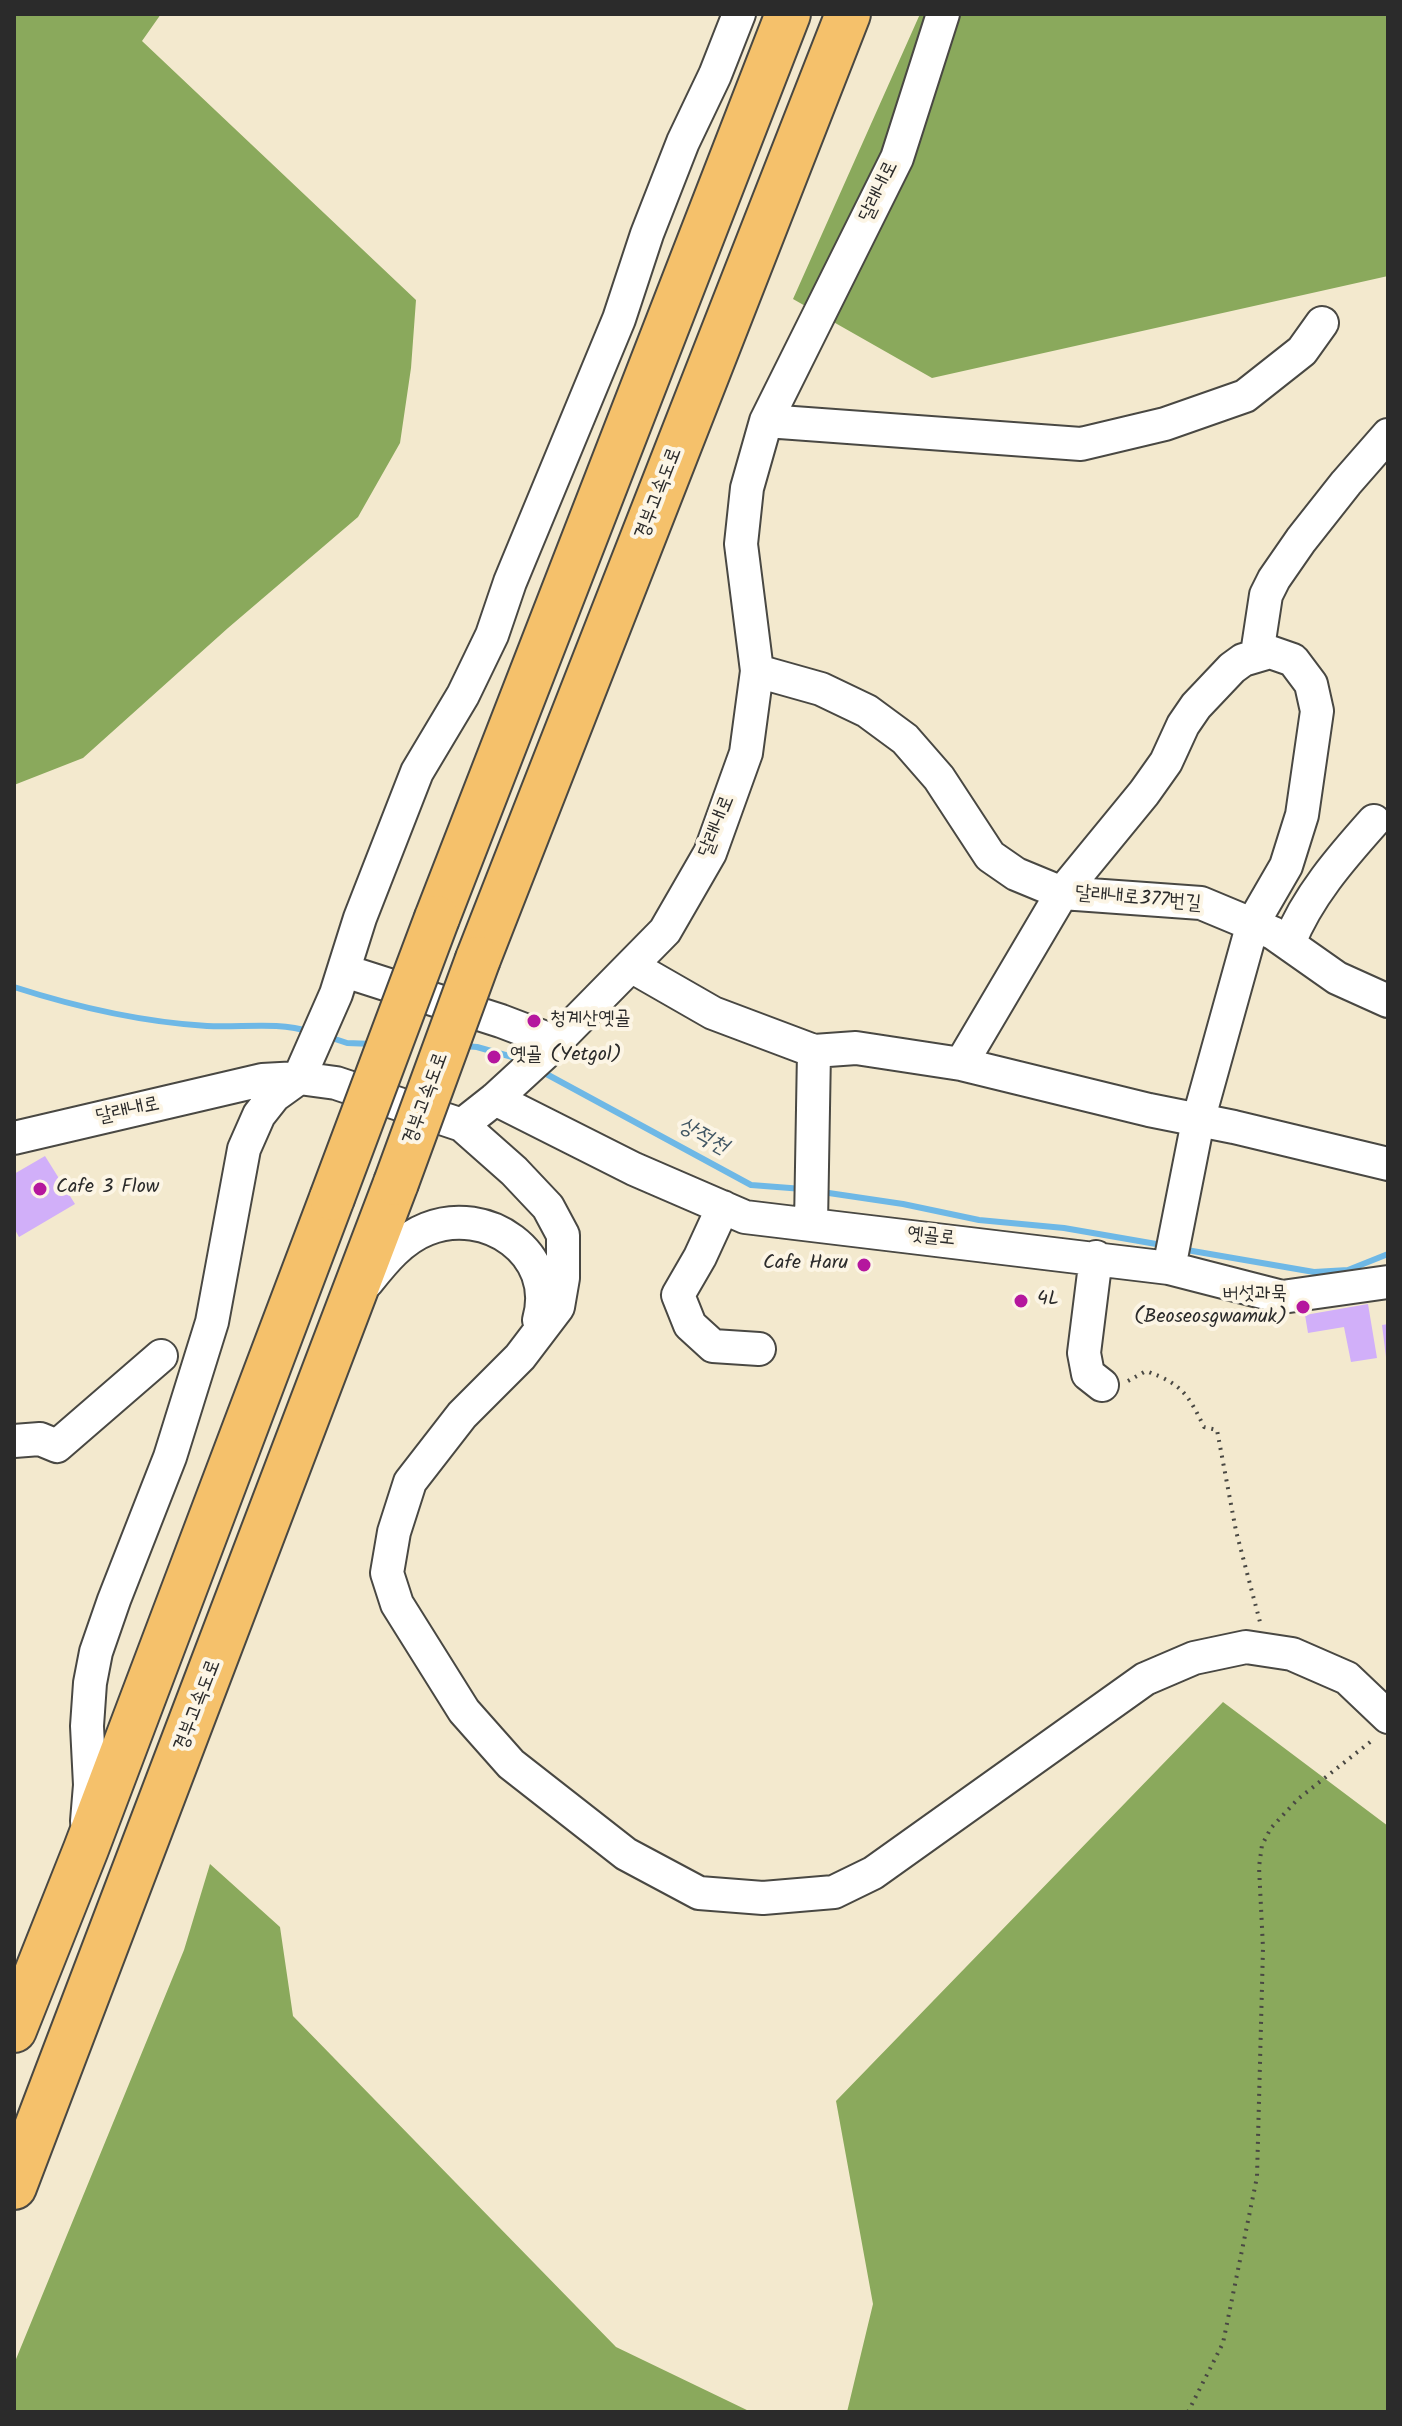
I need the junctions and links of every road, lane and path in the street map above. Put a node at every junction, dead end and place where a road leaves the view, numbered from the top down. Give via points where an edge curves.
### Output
1 (739, 14) edge
2 (788, 14) edge
3 (848, 14) edge
4 (943, 14) edge
5 (1322, 323) dead end
6 (766, 421) junction
7 (1388, 435) edge
8 (1257, 654) junction
9 (757, 671) junction
10 (1374, 821) dead end
11 (1062, 893) junction
12 (1253, 923) junction
13 (1289, 943) junction
14 (631, 966) junction
15 (340, 983) junction
16 (1388, 1001) edge
17 (550, 1048) junction
18 (814, 1051) junction
19 (961, 1064) junction
20 (299, 1078) junction
21 (504, 1091) junction
22 (1198, 1121) junction
23 (462, 1125) junction
24 (14, 1138) edge
25 (1388, 1164) edge
26 (811, 1202) junction
27 (723, 1207) junction
28 (1096, 1257) junction
29 (1169, 1268) junction
30 (1388, 1282) edge
31 (348, 1312) junction
32 (759, 1349) dead end
33 (161, 1356) dead end
34 (520, 1357) junction
35 (1102, 1385) joint
36 (14, 1441) edge
37 (1270, 1651) junction
38 (1383, 1727) edge
39 (86, 1849) junction
40 (14, 2030) edge
41 (14, 2187) edge
42 (1188, 2412) edge

1 - 15 street via 683,142 619,319 492,635 417,772
2 - 39 highway, bridge via 437,918
3 - 31 highway, 경부고속도로, bridge via 478,959
4 - 6 street, 달래내로 via 897,158
5 - 6 street via 1302,351 1245,396 1165,424 1081,444
6 - 9 street, 달래내로 via 747,488 741,544
7 - 8 street via 1274,579 1266,595
8 - 11 street via 1232,668 1196,706 1144,793
8 - 12 street via 1270,652 1293,660 1311,684 1317,711 1293,845
9 - 11 street, 달래내로377번길 via 821,689 867,711 919,752 990,856 1016,874
9 - 14 street, 달래내로 via 746,753 710,853 665,931
10 - 13 street via 1298,919
11 - 12 street, 달래내로377번길 via 1201,903
11 - 19 street
12 - 13 street, 달래내로377번길
12 - 22 street
13 - 16 street, 달래내로377번길 via 1337,978
14 - 17 street, 달래내로
14 - 18 street via 713,1013
15 - 17 street via 501,1021
15 - 20 street
17 - 21 street, 달래내로
18 - 19 street via 856,1048
18 - 26 street
19 - 22 street
20 - 23 street, 달래내로 via 336,1083
20 - 24 street, 달래내로 via 262,1080
20 - 39 street via 259,1115 244,1149 212,1322 170,1457 96,1652 87,1726
21 - 23 street, 달래내로
21 - 27 street, 옛골로 via 634,1169
22 - 25 street
22 - 29 street
23 - 34 street via 548,1207 563,1235 558,1307
26 - 27 street, 옛골로 via 745,1217
26 - 28 street, 옛골로
27 - 32 street via 678,1295 690,1325 713,1346
28 - 29 street, 옛골로
28 - 35 street via 1084,1353 1088,1374
29 - 30 street, 옛골로 via 1282,1297
31 - 34 street via 380,1266 407,1240 427,1229 473,1223 512,1240 526,1252 541,1279 543,1306
31 - 41 highway, 경부고속도로
33 - 36 street via 57,1446 40,1439
34 - 37 street via 462,1415 410,1482 387,1573 397,1604 464,1711 511,1764 626,1854 699,1893 763,1898 834,1892 873,1873 1145,1679 1194,1658 1246,1647
35 - 37 path via 1121,1385 1146,1371 1165,1378 1186,1393 1204,1427 1217,1430 1245,1569
37 - 38 street via 1292,1654 1347,1678
38 - 42 path via 1298,1799 1262,1845 1257,2177 1223,2343
39 - 40 highway

